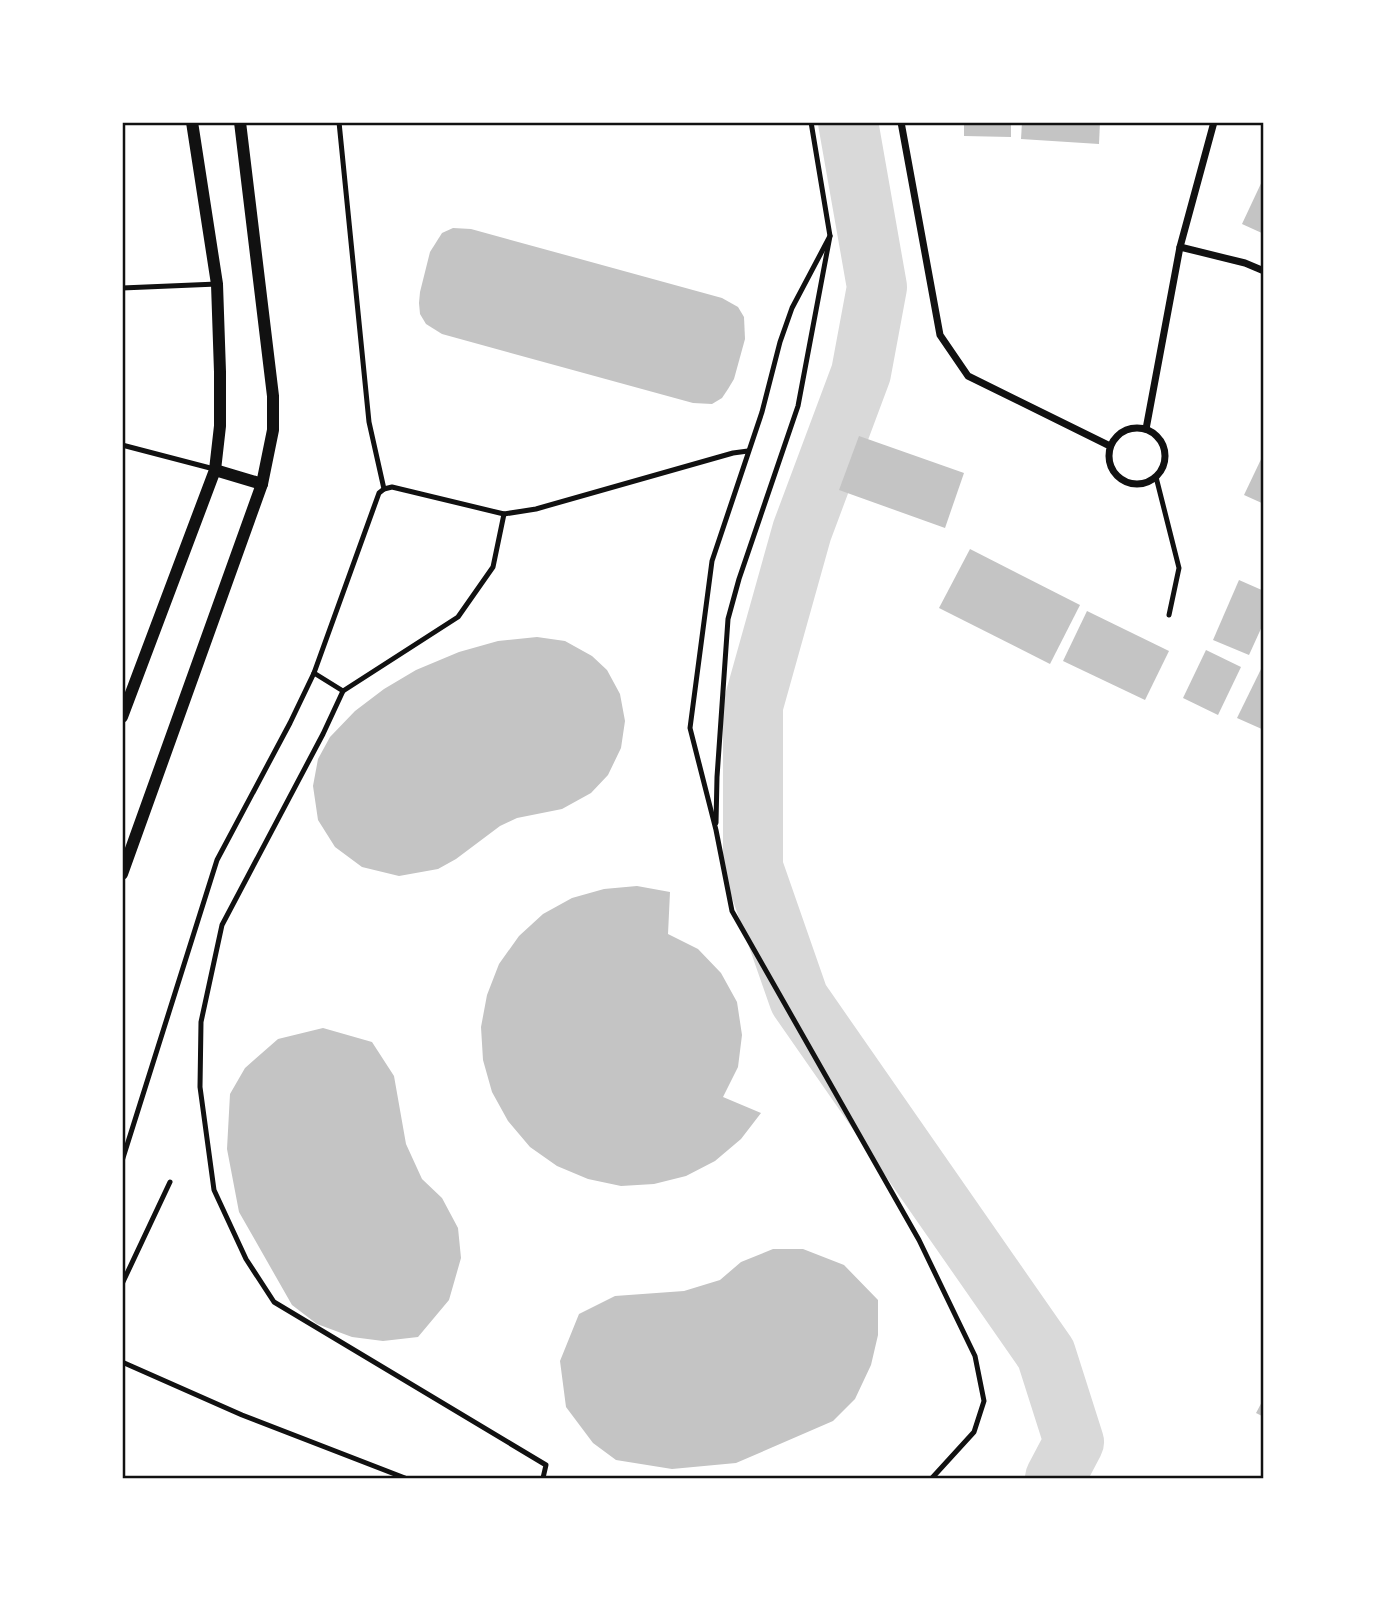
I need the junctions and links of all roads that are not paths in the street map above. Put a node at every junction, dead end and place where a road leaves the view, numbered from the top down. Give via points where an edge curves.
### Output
1 (192, 122) edge
2 (240, 122) edge
3 (339, 122) edge
4 (811, 122) edge
5 (901, 122) edge
6 (1214, 122) edge
7 (830, 236) junction
8 (1180, 247) junction
9 (1264, 271) edge
10 (217, 284) junction
11 (122, 288) edge
12 (1146, 429) junction
13 (122, 445) edge
14 (1110, 446) junction
15 (748, 451) junction
16 (215, 470) junction
17 (1156, 477) junction
18 (262, 484) junction
19 (384, 489) junction
20 (504, 514) junction
21 (1169, 615) dead end
22 (314, 673) junction
23 (343, 691) junction
24 (122, 717) edge
25 (716, 830) junction
26 (122, 874) edge
27 (122, 1161) edge
28 (170, 1182) dead end
29 (122, 1284) edge
30 (122, 1362) edge
31 (405, 1479) edge
32 (542, 1479) edge
33 (932, 1479) edge

1 - 10 street
2 - 18 street via 273,396 273,430
3 - 19 lane via 369,422
4 - 7 lane
5 - 14 street via 940,335 968,376
6 - 8 street
7 - 15 lane via 792,308
7 - 25 lane via 798,406 728,619
8 - 9 street
8 - 12 street
10 - 11 lane
10 - 16 street via 220,412
12 - 14 street via 1131,428
12 - 17 street via 1158,437 1165,450 1164,465
13 - 16 lane
14 - 17 street via 1109,461 1116,474 1128,482 1143,483
15 - 20 lane
15 - 25 lane via 712,561 690,728
16 - 18 street
16 - 24 street
17 - 21 lane via 1179,568
18 - 26 street
19 - 20 lane via 392,487
19 - 22 lane
20 - 23 lane via 493,567 458,617
22 - 23 lane
22 - 27 lane via 217,860
23 - 32 lane via 222,925 201,1022 200,1087 214,1190 246,1259 274,1302 546,1465
25 - 33 lane via 732,911 919,1240 975,1356 984,1401 974,1432
28 - 29 lane
30 - 31 lane

